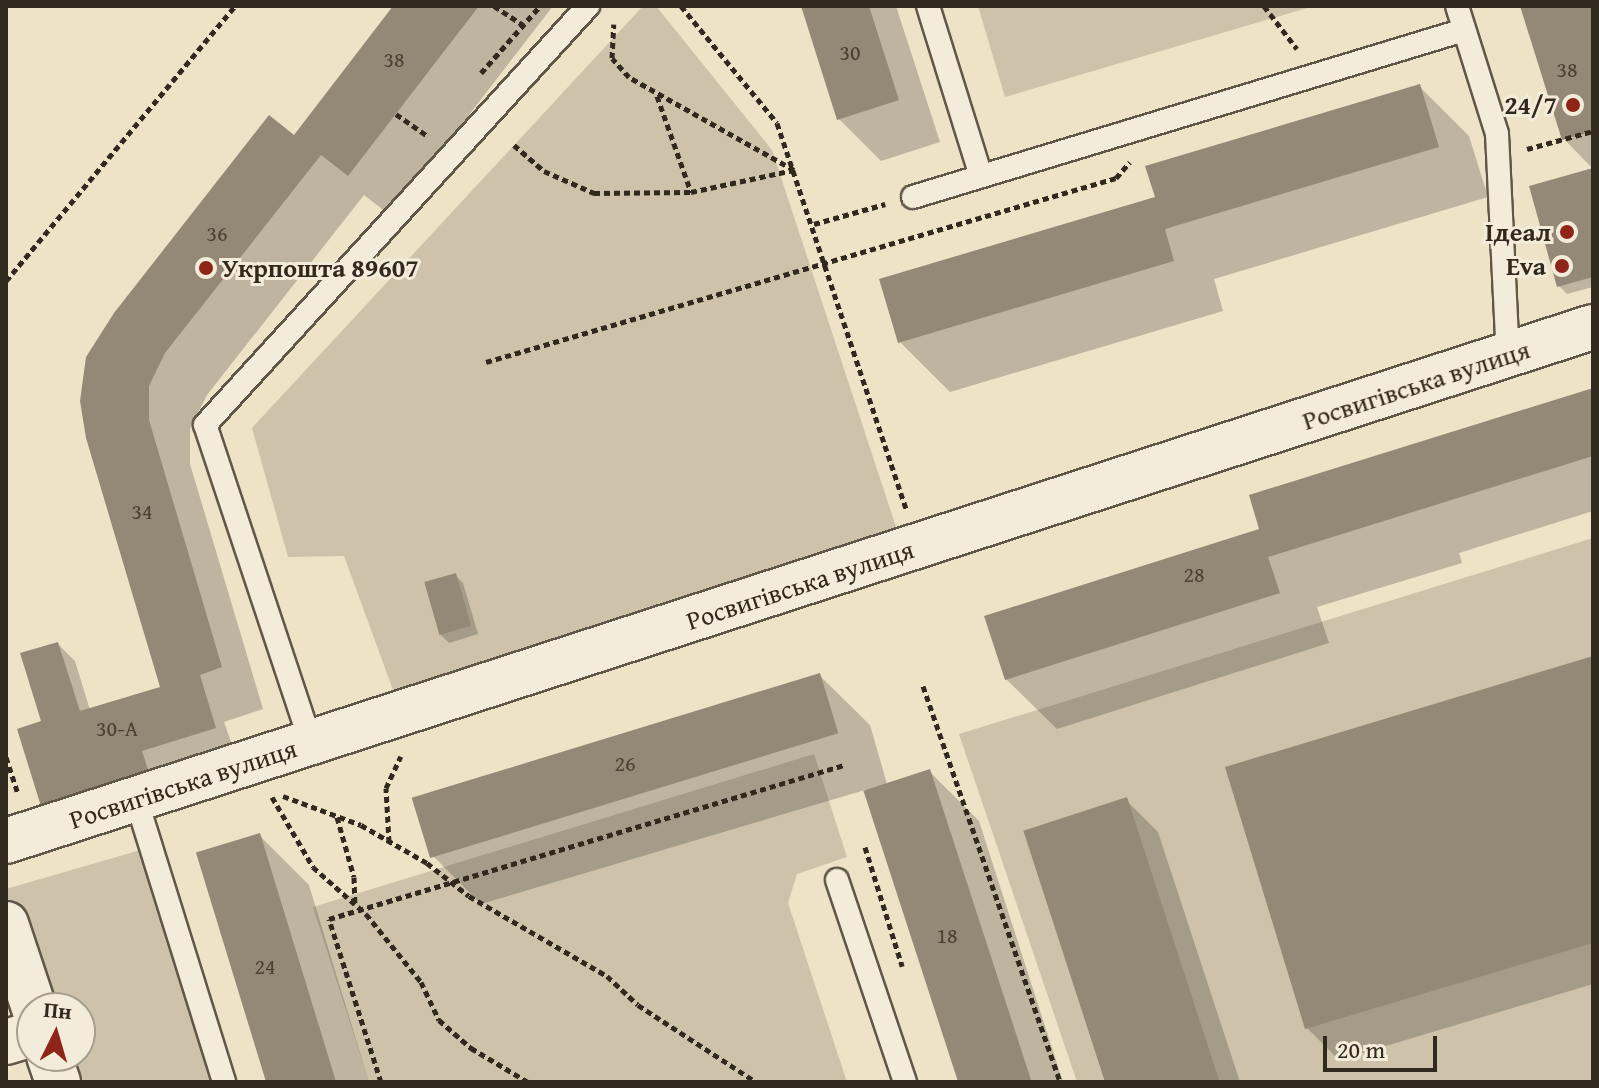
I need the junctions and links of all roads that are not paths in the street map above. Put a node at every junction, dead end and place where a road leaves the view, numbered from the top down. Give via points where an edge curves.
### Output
1 (928, 6) edge
2 (1457, 6) edge
3 (597, 10) edge
4 (1464, 30) junction
5 (981, 176) junction
6 (913, 197) road end
7 (1593, 327) edge
8 (1508, 355) junction
9 (311, 743) junction
10 (136, 799) junction
11 (6, 841) edge
12 (837, 880) dead end
13 (6, 924) edge
14 (29, 992) edge
15 (224, 1082) edge
16 (905, 1082) edge

1 - 5 lane
2 - 4 lane
3 - 9 lane via 205,425
4 - 5 lane
4 - 8 lane via 1497,134
5 - 6 lane
7 - 8 street, Росвигівська вулиця
8 - 9 street, Росвигівська вулиця
9 - 10 street, Росвигівська вулиця
10 - 11 street, Росвигівська вулиця
10 - 15 lane
12 - 16 lane
13 - 14 street

